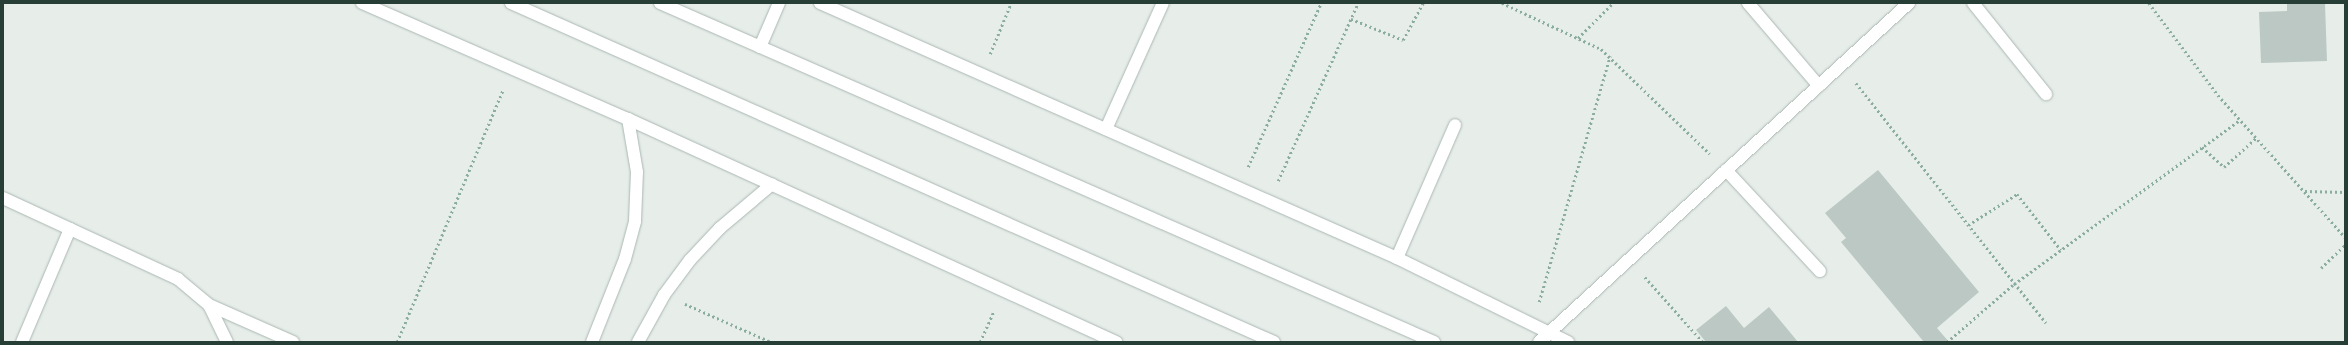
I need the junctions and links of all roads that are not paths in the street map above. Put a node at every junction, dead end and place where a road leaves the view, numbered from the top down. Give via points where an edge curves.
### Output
1 (362, 3) edge
2 (511, 3) edge
3 (660, 3) edge
4 (779, 3) edge
5 (820, 3) edge
6 (1163, 3) edge
7 (1748, 3) edge
8 (1909, 3) edge
9 (1973, 3) edge
10 (840, 8) edge
11 (760, 47) junction
12 (1819, 86) junction
13 (2046, 94) dead end
14 (628, 119) junction
15 (1455, 125) dead end
16 (1106, 129) junction
17 (1726, 170) junction
18 (772, 184) junction
19 (3, 198) edge
20 (70, 229) junction
21 (1397, 258) junction
22 (1820, 271) dead end
23 (209, 305) junction
24 (1549, 330) junction
25 (22, 342) edge
26 (227, 342) edge
27 (293, 342) edge
28 (592, 342) edge
29 (638, 342) edge
30 (1116, 342) edge
31 (1274, 342) edge
32 (1434, 342) edge
33 (1539, 342) edge
34 (1568, 342) edge

1 - 14 street
2 - 31 street
3 - 11 street
4 - 11 street
5 - 10 street
6 - 16 street
7 - 12 street
8 - 12 street
9 - 13 street
10 - 16 street
11 - 32 street
12 - 17 street
14 - 18 street
14 - 28 street via 637,172 635,221 625,259
15 - 21 street
16 - 21 street
17 - 22 street
17 - 24 street
18 - 29 street via 720,228 664,295
18 - 30 street
19 - 20 street
20 - 23 street via 178,279
20 - 25 street
21 - 24 street
23 - 26 street
23 - 27 street
24 - 33 street
24 - 34 street

